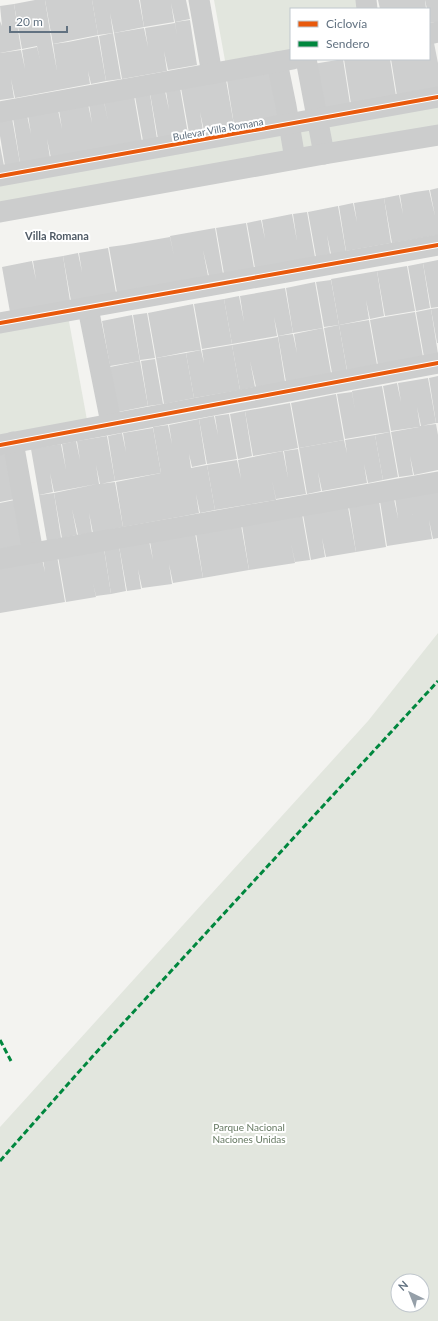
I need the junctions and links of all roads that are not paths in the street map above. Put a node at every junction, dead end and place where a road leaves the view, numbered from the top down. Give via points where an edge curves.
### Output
1 (199, 0) edge
2 (285, 60) edge
3 (306, 60) edge
4 (212, 74) junction
5 (438, 97) edge
6 (0, 112) edge
7 (317, 119) junction
8 (289, 124) junction
9 (438, 135) edge
10 (324, 154) junction
11 (295, 159) junction
12 (0, 176) edge
13 (0, 212) edge
14 (438, 246) edge
15 (88, 308) junction
16 (0, 323) edge
17 (438, 363) edge
18 (110, 423) junction
19 (6, 444) edge
20 (438, 482) edge
21 (33, 553) junction
22 (0, 559) edge

1 - 4 street
2 - 4 street
2 - 8 street
3 - 7 street
4 - 6 street
5 - 7 street, Bulevar Villa Romana
7 - 8 street, Bulevar Villa Romana
7 - 10 street
8 - 11 street
8 - 12 street, Bulevar Villa Romana
9 - 10 street
10 - 11 street
11 - 13 street
14 - 15 street
15 - 16 street
15 - 18 street
17 - 18 street
18 - 19 street
19 - 21 street
20 - 21 street
21 - 22 street

